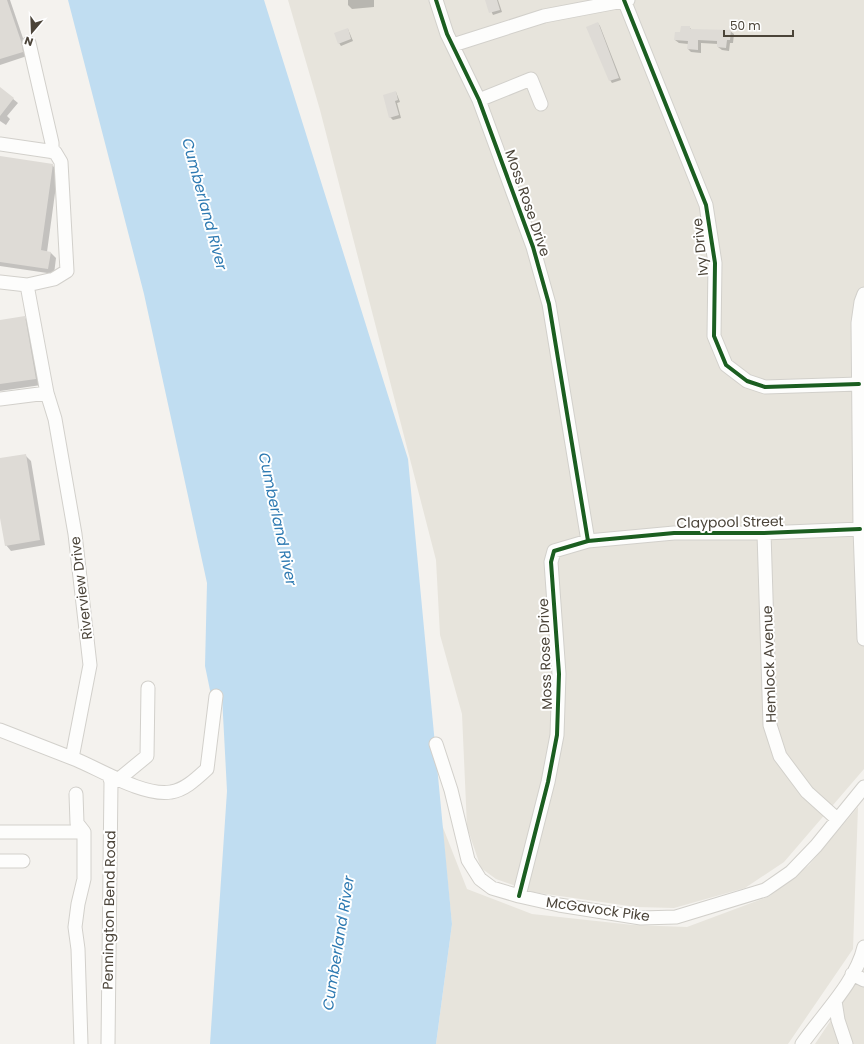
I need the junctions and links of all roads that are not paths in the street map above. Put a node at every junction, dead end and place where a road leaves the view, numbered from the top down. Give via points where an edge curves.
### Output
1 (436, 0) edge
2 (624, 0) edge
3 (628, 0) edge
4 (29, 43) dead end
5 (453, 45) junction
6 (479, 100) junction
7 (541, 104) dead end
8 (0, 144) edge
9 (52, 152) junction
10 (0, 282) edge
11 (27, 285) junction
12 (864, 294) edge
13 (859, 384) junction
14 (47, 393) junction
15 (0, 399) edge
16 (862, 479) edge
17 (860, 529) junction
18 (764, 533) junction
19 (588, 541) junction
20 (554, 551) joint
21 (864, 639) edge
22 (148, 688) dead end
23 (216, 696) dead end
24 (0, 730) edge
25 (436, 744) dead end
26 (72, 758) junction
27 (114, 777) junction
28 (864, 787) edge
29 (76, 794) dead end
30 (837, 819) junction
31 (0, 832) edge
32 (84, 832) junction
33 (0, 861) edge
34 (23, 861) dead end
35 (519, 896) junction
36 (863, 952) edge
37 (852, 974) junction
38 (864, 980) edge
39 (835, 1001) junction
40 (81, 1044) edge
41 (108, 1044) edge
42 (802, 1044) edge
43 (846, 1044) edge

1 - 5 street, Moss Rose Drive
2 - 3 street
2 - 5 street via 544,16
2 - 13 street, Ivy Drive via 706,205 715,263 714,336 726,365 747,381 765,387
4 - 9 street
5 - 6 street, Moss Rose Drive
6 - 7 street via 532,79
6 - 19 street, Moss Rose Drive via 533,247 549,304
8 - 9 street
9 - 11 street via 55,152 60,162 67,271 54,279
10 - 11 street
11 - 14 street, Riverview Drive
12 - 13 street via 858,323
13 - 16 street
14 - 15 street
14 - 26 street, Riverview Drive via 55,419 75,534 90,665
16 - 17 street
17 - 18 street, Claypool Street
17 - 21 street
18 - 19 street, Claypool Street via 674,533
18 - 30 street, Hemlock Avenue via 770,725 780,756 807,792
19 - 20 street, Claypool Street
20 - 35 street, Moss Rose Drive via 551,562 559,674 557,735 545,796
22 - 27 street via 147,756
23 - 27 street via 206,769 196,779 187,786 162,793 139,788
24 - 26 street
25 - 35 street, McGavock Pike via 451,790 468,860 480,879 492,888
26 - 27 street
27 - 41 street, Pennington Bend Road via 111,782
28 - 30 street, McGavock Pike
29 - 32 street via 77,823
30 - 35 street, McGavock Pike via 791,872 765,890 676,917 641,918
31 - 32 street
32 - 40 street via 84,879 75,927
33 - 34 street
36 - 37 street
37 - 38 street
37 - 39 street
39 - 42 street
39 - 43 street

